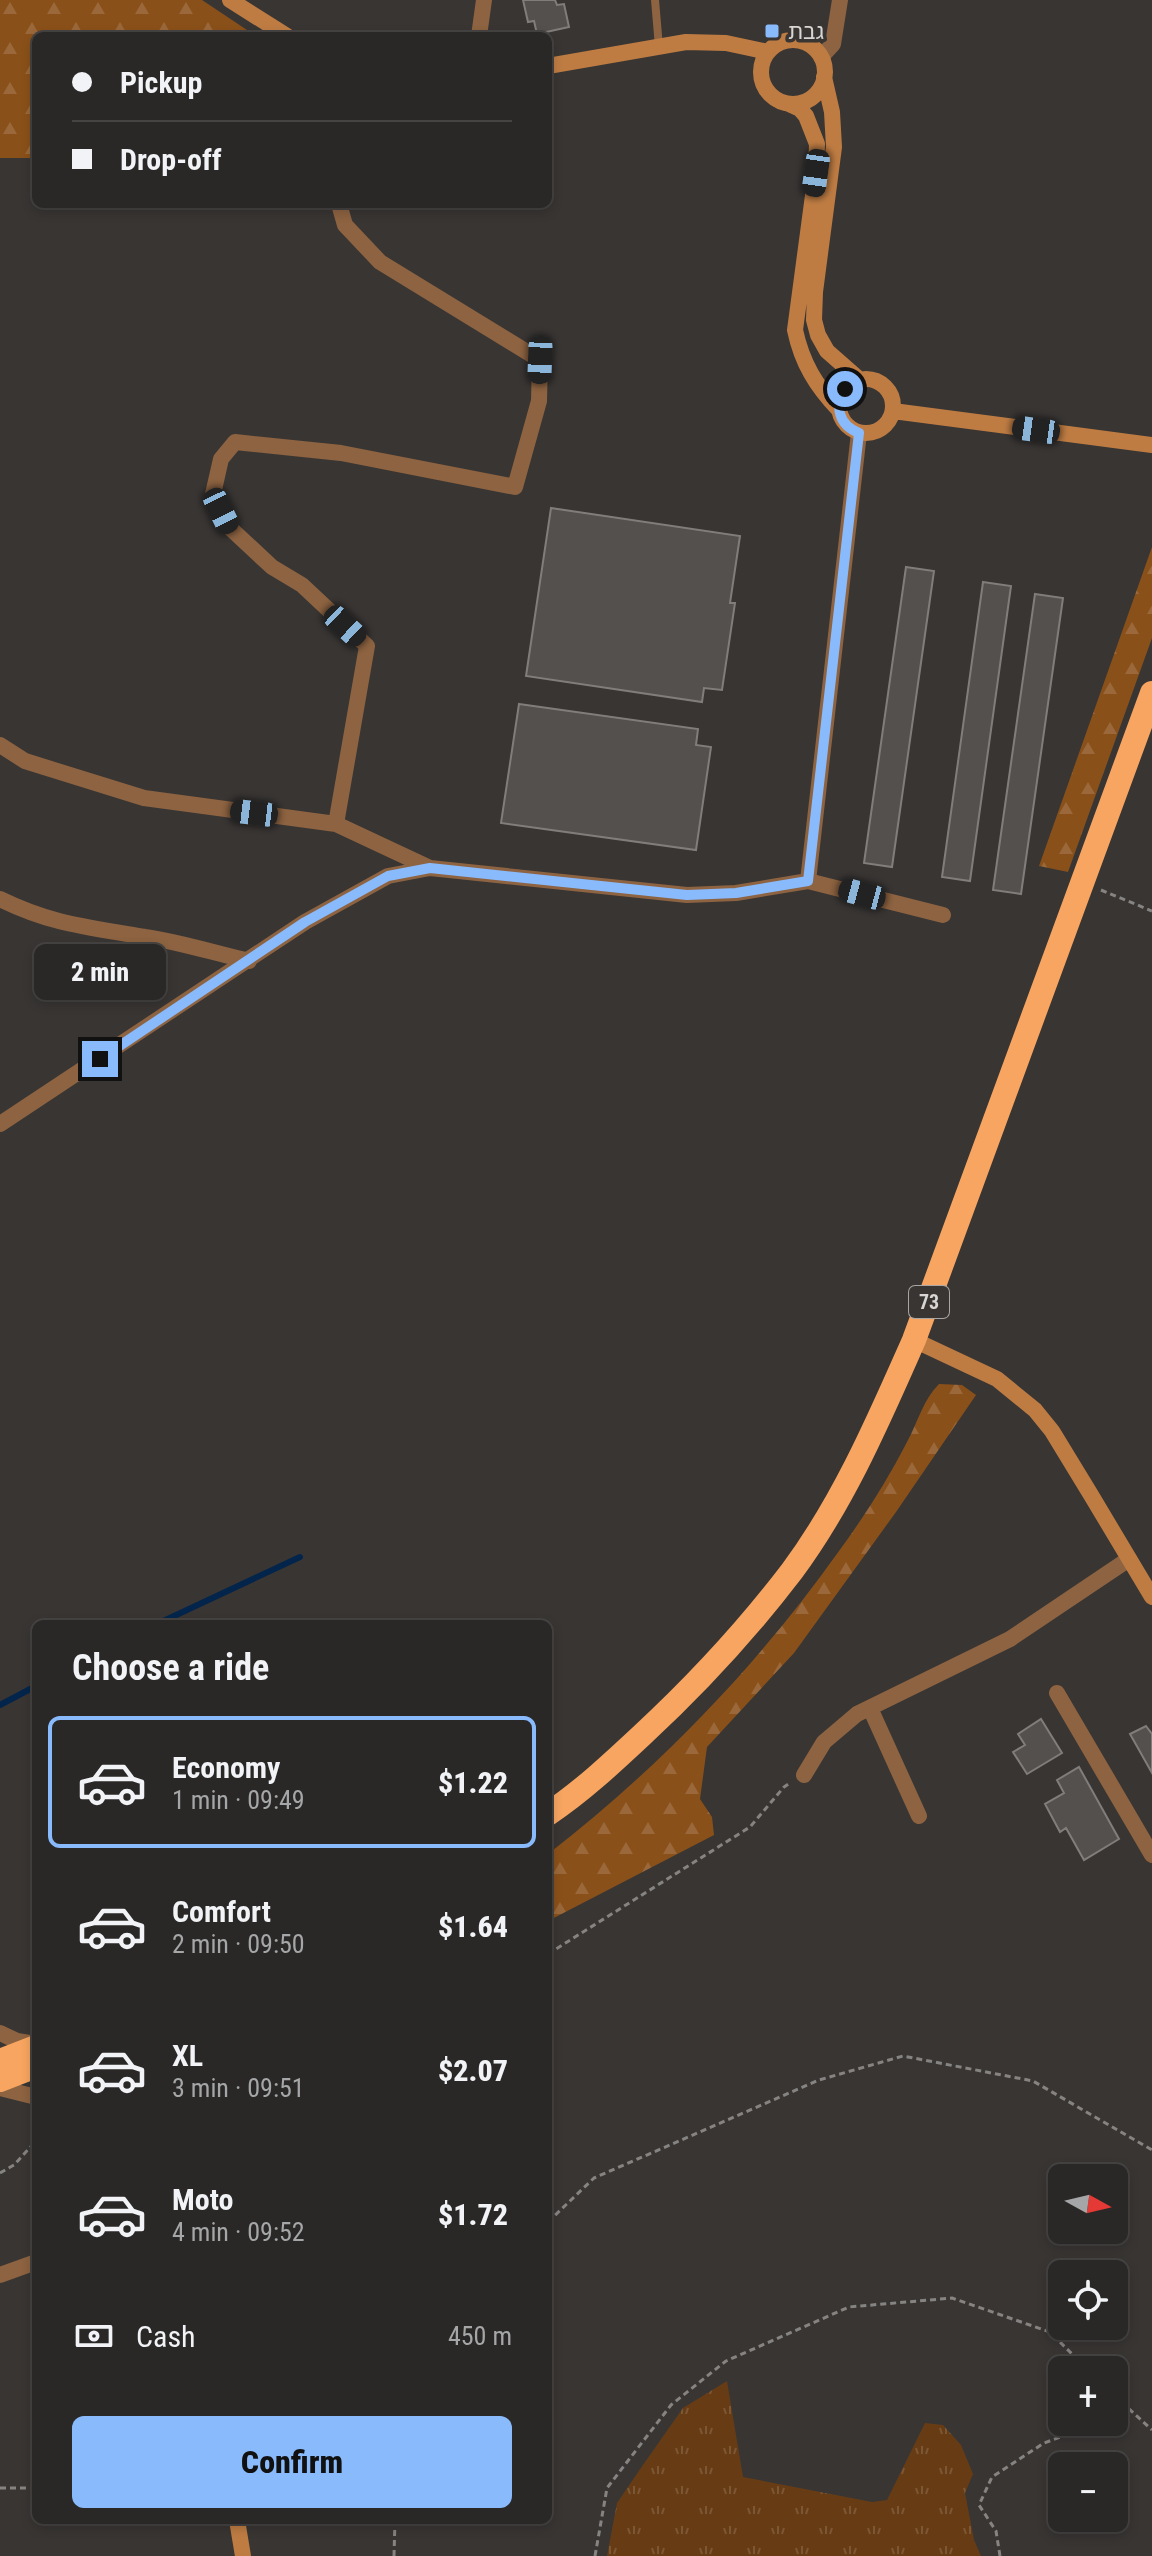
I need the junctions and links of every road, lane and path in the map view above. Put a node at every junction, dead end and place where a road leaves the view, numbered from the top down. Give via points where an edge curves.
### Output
1 (230, 0) edge
2 (484, 0) edge
3 (655, 0) edge
4 (840, 0) edge
5 (281, 32) edge
6 (480, 32) edge
7 (659, 47) junction
8 (768, 52) junction
9 (821, 57) junction
10 (552, 65) edge
11 (824, 77) junction
12 (789, 104) junction
13 (340, 208) edge
14 (860, 380) junction
15 (839, 410) junction
16 (893, 411) junction
17 (859, 433) junction
18 (1151, 444) edge
19 (1152, 693) edge
20 (0, 745) edge
21 (336, 824) junction
22 (430, 868) junction
23 (808, 881) junction
24 (1083, 882) junction
25 (0, 899) edge
26 (1152, 911) edge
27 (943, 915) dead end
28 (249, 961) junction
29 (0, 1124) edge
30 (914, 1340) junction
31 (1129, 1559) junction
32 (1152, 1597) edge
33 (1057, 1693) dead end
34 (870, 1708) junction
35 (804, 1775) joint
36 (552, 1811) edge
37 (919, 1816) dead end
38 (1146, 1834) edge
39 (1152, 1855) edge
40 (552, 1951) edge
41 (0, 2033) edge
42 (32, 2045) edge
43 (32, 2048) edge
44 (0, 2061) edge
45 (32, 2068) edge
46 (0, 2080) edge
47 (0, 2088) edge
48 (32, 2096) edge
49 (32, 2145) edge
50 (1152, 2150) edge
51 (0, 2173) edge
52 (552, 2218) edge
53 (32, 2263) edge
54 (0, 2275) edge
55 (1074, 2356) edge
56 (1128, 2408) edge
57 (1131, 2411) junction
58 (1128, 2412) edge
59 (1151, 2431) edge
60 (1063, 2436) edge
61 (0, 2488) edge
62 (32, 2488) edge
63 (238, 2524) edge
64 (395, 2524) edge
65 (243, 2556) edge
66 (394, 2556) edge
67 (595, 2556) edge
68 (1000, 2556) edge

1 - 5 street
2 - 6 street
3 - 7 lane
4 - 9 street via 833,44
7 - 8 street via 705,41
7 - 10 street
8 - 9 street via 796,40
8 - 12 street via 762,82 775,99
9 - 11 street
11 - 12 street via 814,96
11 - 14 street via 834,147 814,320 827,351
12 - 15 street via 806,116 817,154 795,330 813,378
13 - 21 street via 345,225 380,262 540,360 539,401 515,487 341,453 235,442 221,459 213,494 229,527 367,646
14 - 15 street via 845,389
14 - 16 street via 885,386
15 - 17 street via 844,423
16 - 17 street via 877,432
16 - 18 street
17 - 23 street
19 - 24 highway, 73
20 - 21 street via 25,761 144,798
21 - 22 street
22 - 23 street via 687,895
22 - 28 street via 388,876 359,890
23 - 27 street
24 - 26 path
24 - 30 highway, 73
25 - 28 street via 71,926 148,937
28 - 29 street
30 - 31 street via 997,1379 1035,1410
30 - 36 highway, 73 via 876,1425 793,1569 678,1702
31 - 32 street
31 - 34 street via 1010,1639
33 - 38 street
34 - 35 street via 824,1742
34 - 37 street
35 - 40 path via 784,1787 750,1827
38 - 39 street
41 - 42 street
43 - 44 highway
45 - 46 highway
47 - 48 street
49 - 51 path
50 - 52 path via 1033,2081 903,2056 819,2080 594,2178
53 - 54 street
55 - 67 path via 1050,2332 952,2298 849,2307 726,2361 671,2405 607,2488
56 - 57 path
57 - 58 path
57 - 59 path
60 - 68 path via 992,2477 979,2505 996,2531
61 - 62 path
63 - 65 street
64 - 66 path

